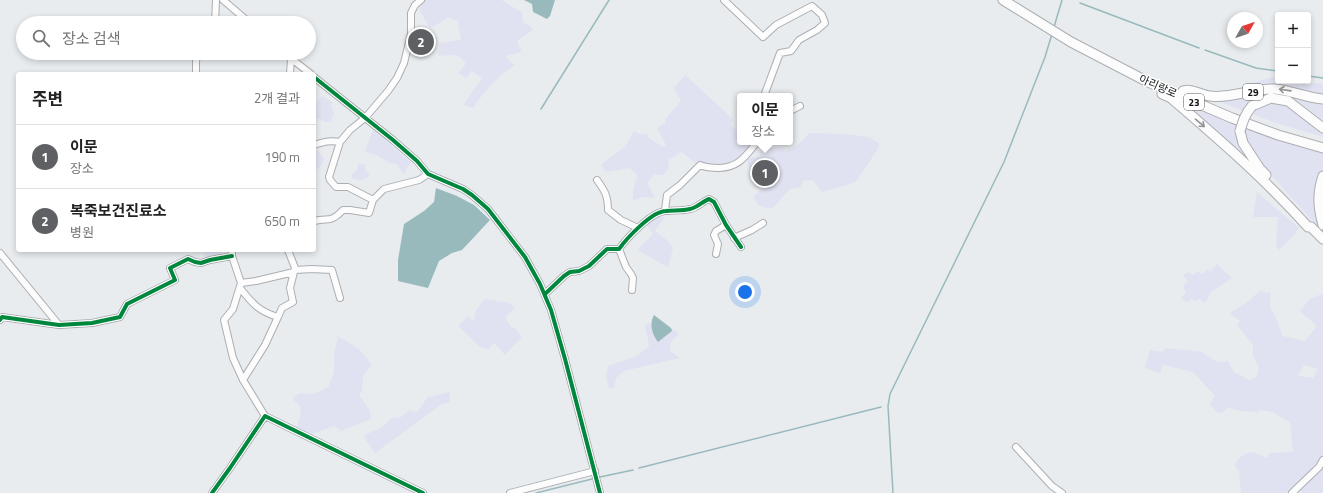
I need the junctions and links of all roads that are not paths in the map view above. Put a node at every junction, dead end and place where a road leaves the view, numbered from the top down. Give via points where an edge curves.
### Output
1 (216, 0) edge
2 (223, 0) edge
3 (421, 0) edge
4 (724, 0) edge
5 (1004, 0) edge
6 (1014, 0) edge
7 (215, 16) edge
8 (242, 16) edge
9 (1034, 16) junction
10 (1072, 39) junction
11 (196, 60) edge
12 (291, 60) edge
13 (292, 60) edge
14 (196, 72) edge
15 (290, 72) edge
16 (308, 72) edge
17 (316, 78) edge
18 (1148, 82) junction
19 (1183, 91) junction
20 (765, 93) edge
21 (1323, 99) edge
22 (800, 106) dead end
23 (793, 110) edge
24 (365, 118) junction
25 (1323, 128) edge
26 (340, 142) junction
27 (1323, 143) edge
28 (316, 144) edge
29 (755, 145) edge
30 (1323, 148) edge
31 (428, 174) junction
32 (1323, 176) edge
33 (597, 180) dead end
34 (373, 200) junction
35 (665, 210) junction
36 (316, 221) edge
37 (763, 223) dead end
38 (726, 225) junction
39 (1323, 225) edge
40 (1310, 227) junction
41 (638, 228) junction
42 (734, 238) junction
43 (1323, 239) edge
44 (741, 247) dead end
45 (619, 249) junction
46 (289, 252) edge
47 (0, 253) edge
48 (232, 253) edge
49 (716, 254) dead end
50 (294, 271) junction
51 (241, 285) junction
52 (632, 290) dead end
53 (545, 294) junction
54 (340, 298) dead end
55 (278, 317) junction
56 (0, 320) edge
57 (59, 325) junction
58 (243, 380) junction
59 (265, 416) junction
60 (1016, 447) dead end
61 (1323, 460) edge
62 (595, 471) junction
63 (212, 493) edge
64 (423, 493) edge
65 (510, 493) edge
66 (600, 493) edge
67 (1062, 493) edge
68 (1292, 493) edge

1 - 7 street
2 - 8 street
3 - 24 street via 411,13 411,34 404,63 397,78
4 - 20 street via 763,37 776,25 812,6 822,16 825,23 798,40 791,50 780,53
5 - 9 highway, 아리랑로 / 23
6 - 9 highway, 아리랑로 / 23
9 - 10 highway, 아리랑로 / 23
10 - 18 highway, 아리랑로 / 23
10 - 19 highway, 아리랑로 / 23
11 - 14 street
12 - 15 street
13 - 16 street
17 - 24 street
18 - 30 highway, 아리랑로 / 23 via 1232,118
18 -> 40 highway via 1150,87 1171,98 1225,144
21 -> 19 highway, 29 via 1274,89 1221,96
19 - 27 highway, 아리랑로 / 23 via 1255,121
22 - 23 street
24 - 26 street
24 - 31 street via 417,161
25 - 40 highway, bridge via 1288,101 1271,98 1252,106 1244,116 1240,131 1243,143 1260,169
26 - 28 street via 324,141
26 - 34 street via 330,180 336,187 348,188
29 - 35 street via 737,164 709,168 700,165 667,194
31 - 34 street via 419,180 384,189
31 - 53 street via 463,189 488,209 525,257
32 - 39 highway via 1319,190 1319,209
33 - 41 street via 605,191 608,210
34 - 36 street via 369,213 343,210 329,221
35 - 38 street via 692,209 709,199 714,202
35 - 41 street
37 - 42 street
38 - 42 street
38 - 49 street via 714,235 718,244
40 - 43 highway
41 - 45 street
42 - 44 street
45 - 52 street via 626,267 632,274
45 - 53 street via 607,249 589,266 570,272
46 - 50 street
47 - 57 street
48 - 51 street
48 - 57 street via 201,263 188,259 170,268 175,280 127,304 120,317 92,323
50 - 51 street
50 - 54 street via 332,270
50 - 55 street via 290,288 293,302 282,308
51 - 55 street via 259,308
51 - 58 street via 233,309 224,320 233,358
53 - 62 street
55 - 58 street via 265,345
56 - 57 street via 2,317
58 - 59 street
59 - 63 street
59 - 64 street
60 - 67 street via 1052,486
61 - 68 street
62 - 65 street
62 - 66 street

